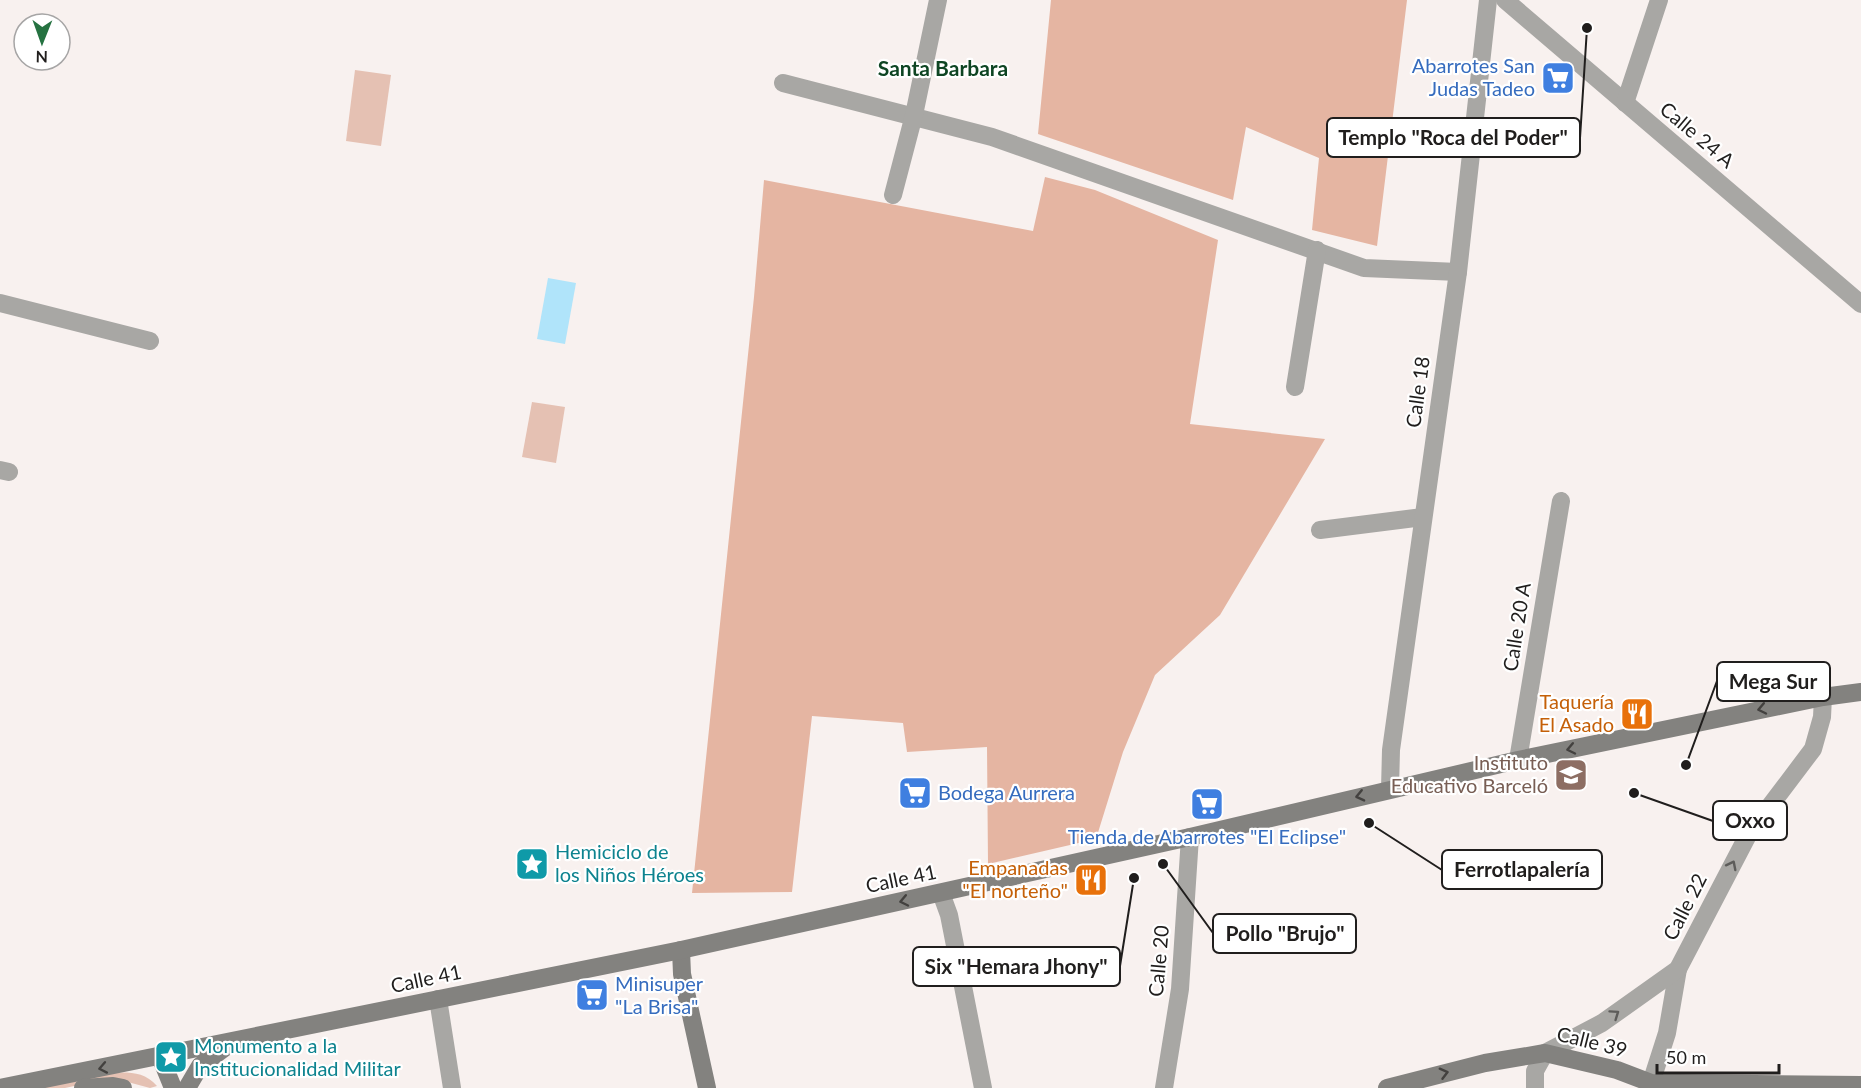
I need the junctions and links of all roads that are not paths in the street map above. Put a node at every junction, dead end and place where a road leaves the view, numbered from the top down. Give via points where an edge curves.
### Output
1 (938, 0) edge
2 (1488, 0) edge
3 (1504, 0) edge
4 (1659, 0) edge
5 (783, 83) dead end
6 (1625, 103) junction
7 (914, 115) junction
8 (893, 195) dead end
9 (1317, 250) junction
10 (1458, 272) junction
11 (0, 303) edge
12 (1861, 304) edge
13 (150, 341) dead end
14 (1295, 387) dead end
15 (1561, 501) dead end
16 (1423, 517) junction
17 (1320, 530) dead end
18 (1861, 692) edge
19 (1823, 697) junction
20 (1518, 760) junction
21 (1390, 789) junction
22 (1190, 837) junction
23 (940, 893) junction
24 (681, 950) junction
25 (1678, 969) junction
26 (438, 999) junction
27 (245, 1039) junction
28 (1545, 1053) junction
29 (160, 1056) junction
30 (1651, 1083) junction
31 (1861, 1085) edge
32 (0, 1088) edge
33 (83, 1088) edge
34 (123, 1088) edge
35 (173, 1088) edge
36 (187, 1088) edge
37 (452, 1088) edge
38 (707, 1088) edge
39 (983, 1088) edge
40 (1164, 1088) edge
41 (1387, 1088) edge
42 (1534, 1088) edge

1 - 7 street
2 - 10 street, Calle 18
3 - 6 street, Calle 24 A
4 - 6 street
5 - 7 street
6 - 12 street, Calle 24 A
7 - 8 street
7 - 9 street via 992,137
9 - 10 street via 1364,267
9 - 14 street
10 - 16 street, Calle 18
11 - 13 street
15 - 20 street, Calle 20 A
16 - 17 street
16 - 21 street, Calle 18 via 1391,750
18 - 19 main road, Calle 41
19 -> 20 main road, Calle 41
25 -> 19 street, Calle 22 via 1748,835 1813,749
20 - 21 main road, Calle 41
21 -> 22 main road, Calle 41
22 - 23 main road, Calle 41
22 - 40 street, Calle 20 via 1180,990
23 -> 24 main road, Calle 41
23 - 39 street via 949,915
24 - 26 main road, Calle 41
24 - 38 main road via 682,974
28 -> 25 street, Calle 22 via 1602,1023
25 - 30 street via 1667,1033
26 - 27 main road, Calle 41
26 - 37 street
27 - 29 main road, Calle 41
27 - 36 main road via 210,1057
28 - 30 main road, Calle 39 via 1617,1070
41 -> 28 main road, Calle 39 via 1485,1063
28 - 42 street via 1535,1071
29 -> 32 main road, Calle 41
29 - 35 main road
30 - 31 main road, Calle 39
33 - 34 main road

